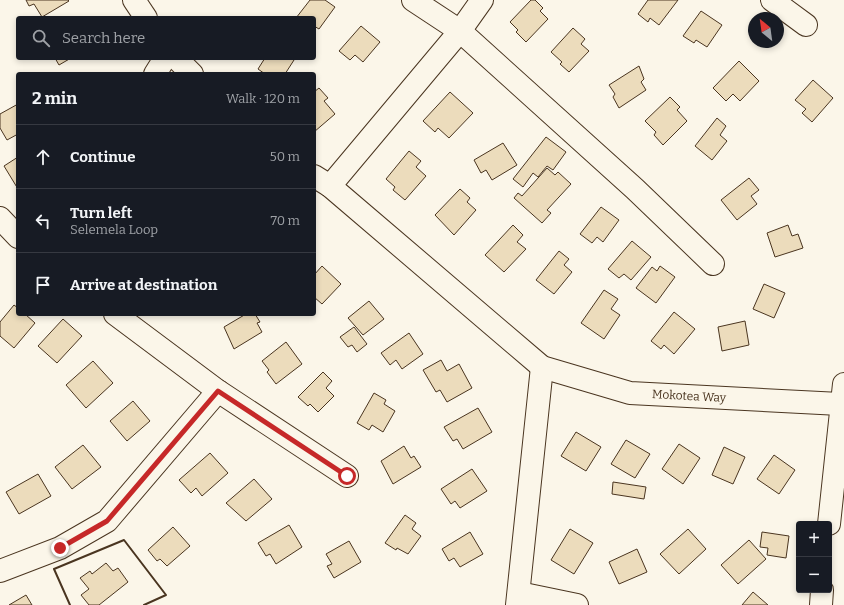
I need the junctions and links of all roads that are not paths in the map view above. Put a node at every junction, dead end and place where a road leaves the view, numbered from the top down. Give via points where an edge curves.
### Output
1 (134, 0) edge
2 (413, 0) edge
3 (482, 0) edge
4 (772, 0) edge
5 (145, 16) edge
6 (806, 25) dead end
7 (460, 31) junction
8 (164, 60) edge
9 (178, 60) edge
10 (156, 72) edge
11 (190, 72) edge
12 (322, 181) edge
13 (0, 218) edge
14 (16, 235) edge
15 (713, 264) dead end
16 (118, 316) edge
17 (542, 367) junction
18 (218, 391) junction
19 (842, 394) edge
20 (347, 476) dead end
21 (829, 521) edge
22 (0, 571) edge
23 (822, 593) edge
24 (518, 599) edge
25 (577, 605) edge
26 (821, 605) edge

1 - 5 street
2 - 7 street
3 - 7 street
4 - 6 street
7 - 12 street
7 - 15 street via 635,189
8 - 10 street
9 - 11 street
12 - 17 street
13 - 14 street
16 - 18 street
17 - 19 street, Mokotea Way via 630,393
17 - 24 street
18 - 20 street
18 - 22 street via 107,521 60,548
19 - 21 street
23 - 26 street
24 - 25 street

